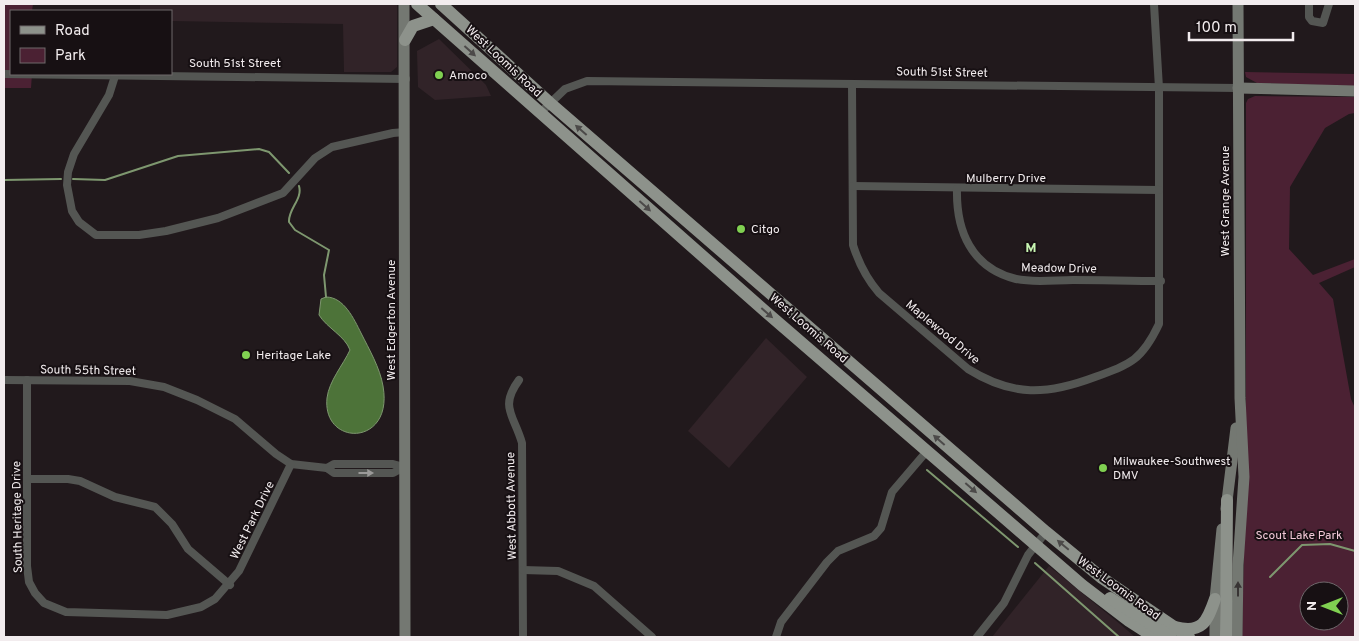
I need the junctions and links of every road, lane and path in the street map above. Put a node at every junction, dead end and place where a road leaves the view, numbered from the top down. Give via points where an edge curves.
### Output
1 (404, 4) edge
2 (417, 4) edge
3 (1154, 4) edge
4 (1238, 4) edge
5 (1309, 4) edge
6 (1329, 4) edge
7 (446, 7) edge
8 (436, 21) junction
9 (405, 40) junction
10 (60, 75) edge
11 (115, 76) junction
12 (406, 79) junction
13 (852, 85) junction
14 (1159, 88) junction
15 (1238, 88) junction
16 (1355, 91) edge
17 (550, 103) junction
18 (540, 114) junction
19 (405, 132) junction
20 (852, 186) junction
21 (957, 188) junction
22 (1159, 190) junction
23 (746, 273) junction
24 (1160, 281) junction
25 (736, 286) junction
26 (4, 380) edge
27 (27, 380) junction
28 (519, 380) dead end
29 (1240, 398) junction
30 (928, 451) junction
31 (292, 464) junction
32 (404, 468) junction
33 (27, 479) junction
34 (1227, 500) junction
35 (1046, 532) junction
36 (1036, 544) junction
37 (523, 570) junction
38 (1074, 577) junction
39 (230, 585) junction
40 (1215, 600) junction
41 (1129, 621) junction
42 (1172, 632) edge
43 (405, 637) edge
44 (523, 637) edge
45 (652, 637) edge
46 (776, 637) edge
47 (977, 637) edge
48 (1145, 637) edge
49 (1154, 637) edge
50 (1189, 637) edge
51 (1215, 637) edge
52 (1226, 637) edge
53 (1237, 637) edge

1 - 9 street, West Edgerton Avenue
2 - 8 main road, West Loomis Road
3 - 14 street, Maplewood Drive
4 - 15 street, West Grange Avenue
5 - 6 street via 1309,17 1318,23 1325,20
7 - 8 main road
7 - 17 main road, West Loomis Road
8 - 9 main road via 413,26
8 -> 18 main road, West Loomis Road
9 - 12 street, West Edgerton Avenue
10 - 11 street, South 51st Street
11 - 12 street, South 51st Street
11 - 19 street via 109,95 74,154 68,172 72,211 79,222 96,234 139,235 218,218 283,193 314,158 332,147
12 - 19 street, West Edgerton Avenue
13 - 14 street, South 51st Street
13 - 17 street, South 51st Street via 587,81 570,86
13 - 20 street, Maplewood Drive
14 - 15 street, South 51st Street
14 - 22 street, Maplewood Drive
15 - 16 street, South 51st Street
15 - 29 street, West Grange Avenue
17 - 18 street, South 51st Street
23 -> 17 main road, West Loomis Road
18 -> 25 main road, West Loomis Road
19 - 32 street, West Edgerton Avenue
20 - 21 street, Mulberry Drive
20 - 24 street, Maplewood Drive via 853,245 866,278 968,370 1004,387 1044,392 1068,387 1128,365 1149,346 1159,324
21 - 22 street, Mulberry Drive
21 - 24 street, Meadow Drive via 962,234 978,258 994,269 1016,279
22 - 24 street, Maplewood Drive
23 - 25 main road
35 -> 23 main road, West Loomis Road
25 -> 30 main road, West Loomis Road
26 - 27 street, South 55th Street
27 - 31 street, South 55th Street via 130,381 164,387 235,419
27 - 33 street, South Heritage Drive
28 - 37 street, West Abbott Avenue via 510,393 508,410 518,427 522,443
29 - 34 street, West Grange Avenue
53 -> 29 street, West Grange Avenue via 1244,477
30 -> 36 main road, West Loomis Road
30 - 46 street via 892,492 881,528 874,536 845,547 827,562 781,622
31 - 32 street, South 55th Street via 327,468 334,473 393,473
31 - 39 street, West Park Drive via 258,536
32 - 43 street, West Edgerton Avenue
33 - 39 street via 80,481 115,497 155,507 172,524 188,549
33 - 39 street, South Heritage Drive via 29,582 44,603 54,609 73,613 166,615 201,607 216,599
34 - 40 street, West Grange Avenue
34 - 52 main road
35 - 36 street
42 -> 35 main road, West Loomis Road
36 - 38 main road, West Loomis Road
36 - 47 street via 1007,599
37 - 44 street, West Abbott Avenue
37 - 45 street via 558,570 594,586
38 - 41 main road, West Loomis Road
38 - 42 main road
40 - 42 main road via 1202,625
40 - 51 street, West Grange Avenue
41 - 48 main road
41 - 49 main road, West Loomis Road
42 - 50 main road, West Loomis Road

